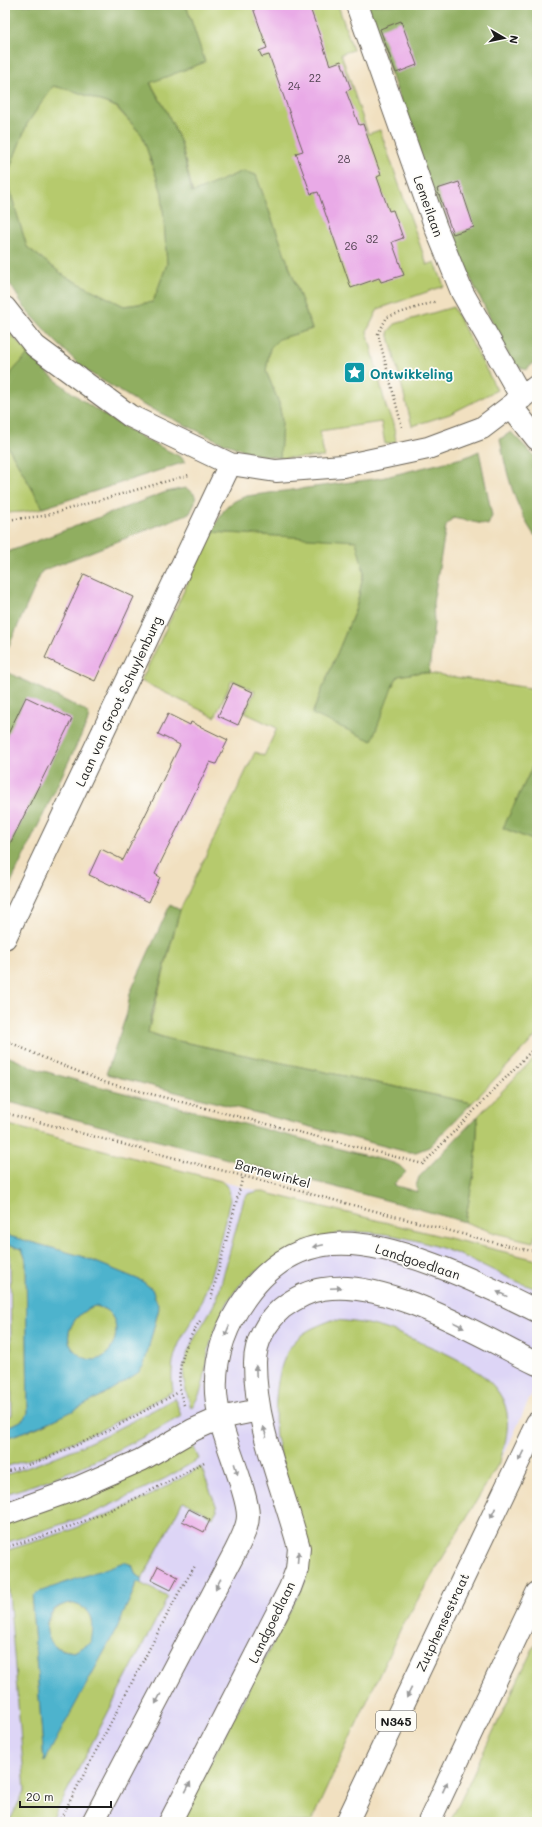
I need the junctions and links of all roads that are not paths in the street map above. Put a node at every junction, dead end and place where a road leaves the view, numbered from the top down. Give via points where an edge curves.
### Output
1 (357, 5) edge
2 (5, 308) edge
3 (523, 397) edge
4 (537, 439) edge
5 (230, 464) junction
6 (5, 938) edge
7 (537, 1310) edge
8 (537, 1364) edge
9 (259, 1410) junction
10 (220, 1418) junction
11 (537, 1423) edge
12 (5, 1514) edge
13 (537, 1593) edge
14 (93, 1822) edge
15 (170, 1822) edge
16 (347, 1822) edge
17 (428, 1822) edge

1 - 3 street, Lemeilaan via 436,228 462,292
2 - 5 street via 35,346 130,416
3 - 4 street, Lemeilaan
3 - 5 street via 482,428 428,448 343,466 276,471
5 - 6 street, Laan van Groot Schuylenburg
7 -> 10 street, Landgoedlaan via 468,1277 388,1248 346,1243 305,1249 262,1277 237,1309 220,1348 215,1377
9 -> 8 street, Landgoedlaan via 255,1362 266,1325 291,1302 322,1289 342,1287 402,1300
9 - 10 street
15 -> 9 street, Landgoedlaan via 290,1588 297,1569 299,1548
10 - 12 street via 141,1460 70,1491
10 -> 14 street, Landgoedlaan via 244,1495 247,1523 236,1550
11 -> 16 street, Zutphensestraat / N345
17 -> 13 street

